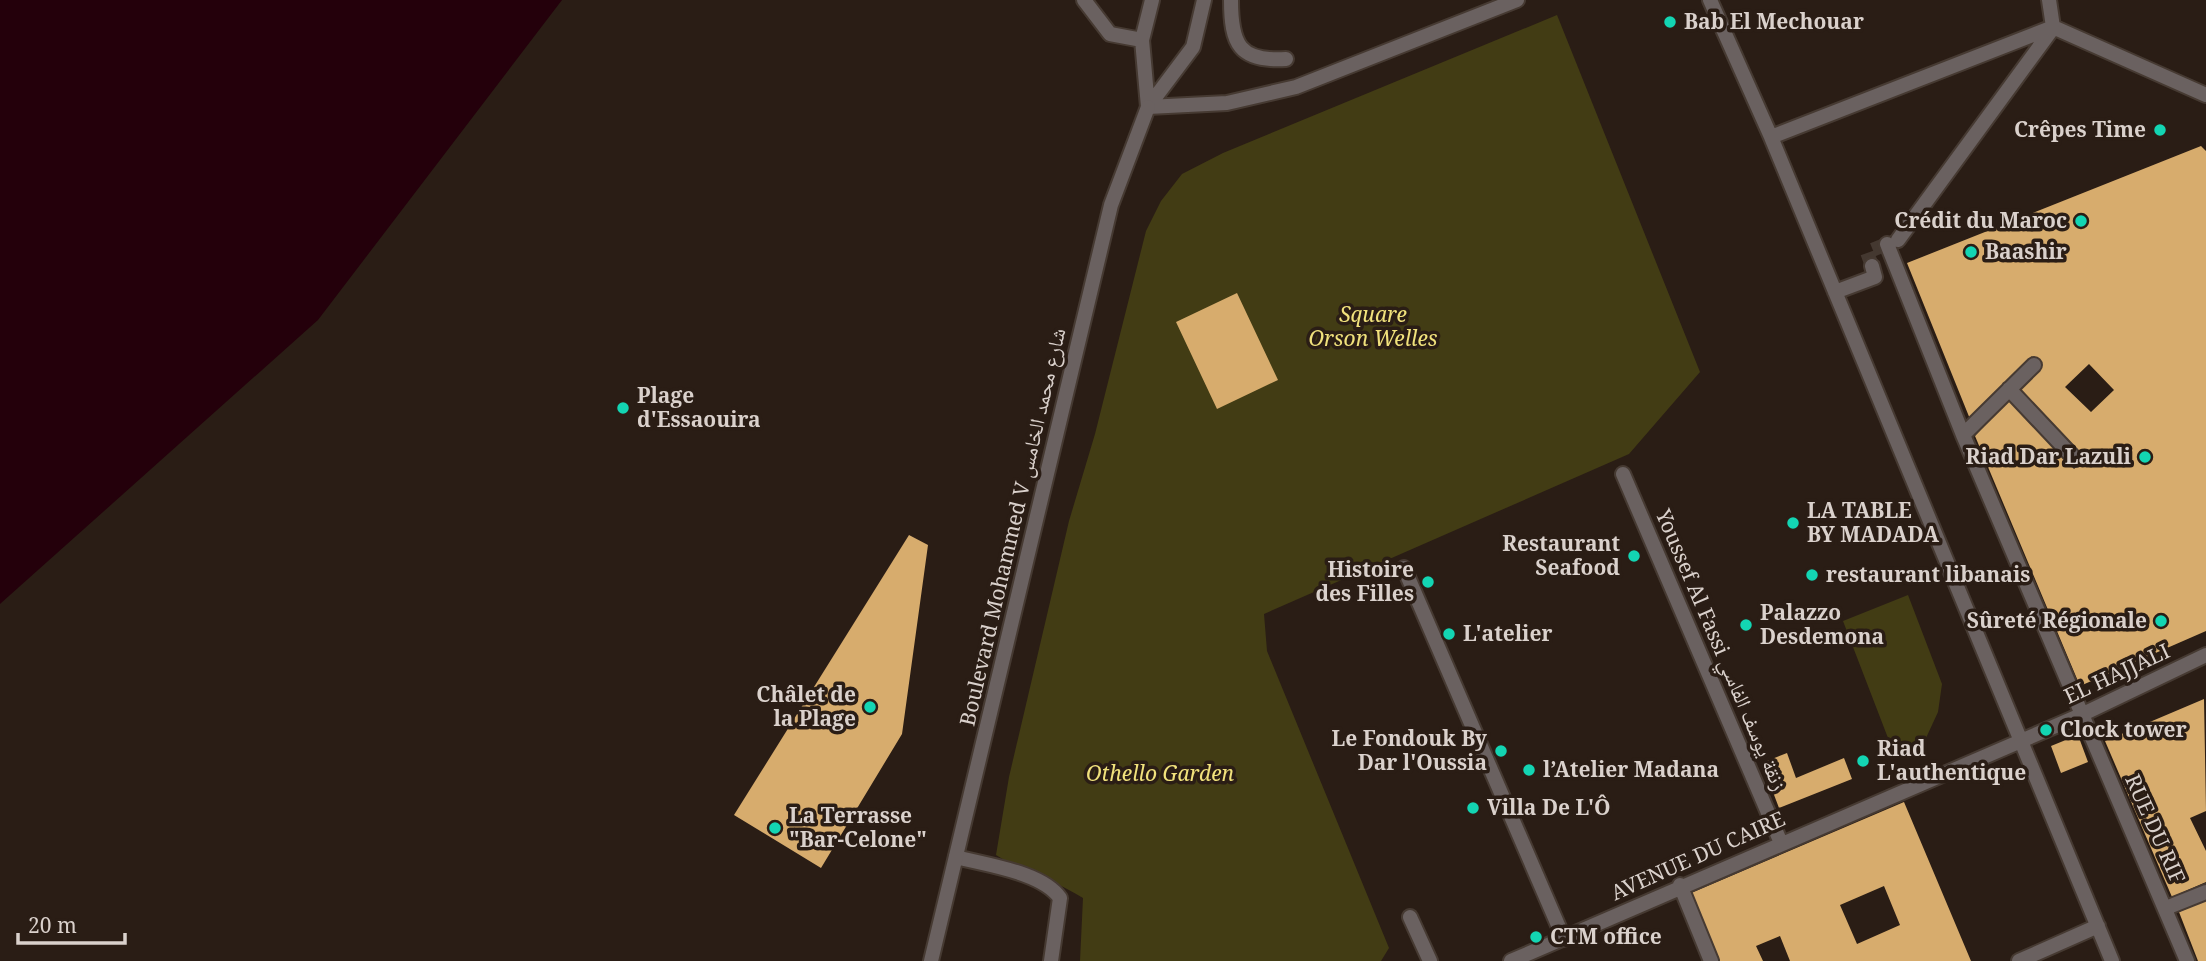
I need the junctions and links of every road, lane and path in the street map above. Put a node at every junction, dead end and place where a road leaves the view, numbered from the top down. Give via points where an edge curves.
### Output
1 (1084, 0) edge
2 (1152, 0) edge
3 (1204, 0) edge
4 (1231, 0) edge
5 (1517, 0) edge
6 (2049, 0) edge
7 (1711, 3) edge
8 (2053, 27) junction
9 (1143, 40) junction
10 (1286, 59) dead end
11 (2206, 95) edge
12 (1149, 107) junction
13 (1771, 136) junction
14 (1872, 266) tunnel mouth
15 (1835, 292) junction
16 (2034, 365) dead end
17 (2009, 389) junction
18 (1963, 435) junction
19 (2075, 459) dead end
20 (1623, 474) dead end
21 (1404, 568) dead end
22 (2206, 655) edge
23 (2081, 715) junction
24 (2020, 741) junction
25 (1781, 843) junction
26 (956, 857) junction
27 (1680, 885) junction
28 (2206, 892) edge
29 (2166, 908) junction
30 (1410, 917) dead end
31 (2098, 926) junction
32 (1564, 939) junction
33 (931, 961) edge
34 (1051, 961) edge
35 (1430, 961) edge
36 (1511, 961) edge
37 (1711, 961) edge
38 (2019, 961) edge
39 (2112, 961) edge
40 (2188, 961) edge

1 - 9 street via 1110,34
2 - 9 street
3 - 12 street via 1193,47
4 - 10 street via 1232,30 1245,54 1260,60
5 - 12 street via 1296,87 1227,103
6 - 8 street
7 - 13 street
8 - 11 street
8 - 13 street
8 - 18 street, RUE DU RIF via 1893,242
9 - 12 street
12 - 26 street, Boulevard Mohammed V شارع محمد الخامس via 1111,205
13 - 15 street
14 - 15 street via 1875,277
15 - 24 street
16 - 17 street
17 - 18 street
17 - 19 street
18 - 23 street, RUE DU RIF
20 - 25 street, Youssef Al Fassi زنقة يوسف الفاسي
21 - 32 street
22 - 23 street, EL HAJJALI
23 - 24 street, EL HAJJALI
23 - 29 street, RUE DU RIF
24 - 25 street, AVENUE DU CAIRE
24 - 31 street
25 - 27 street, AVENUE DU CAIRE
26 - 33 street, Boulevard Mohammed V شارع محمد الخامس
26 - 34 street via 1054,888 1060,898
27 - 32 street, AVENUE DU CAIRE
27 - 37 street
28 - 29 street
29 - 40 street, RUE DU RIF
30 - 35 street
31 - 38 street
31 - 39 street
32 - 36 street, AVENUE DU CAIRE

